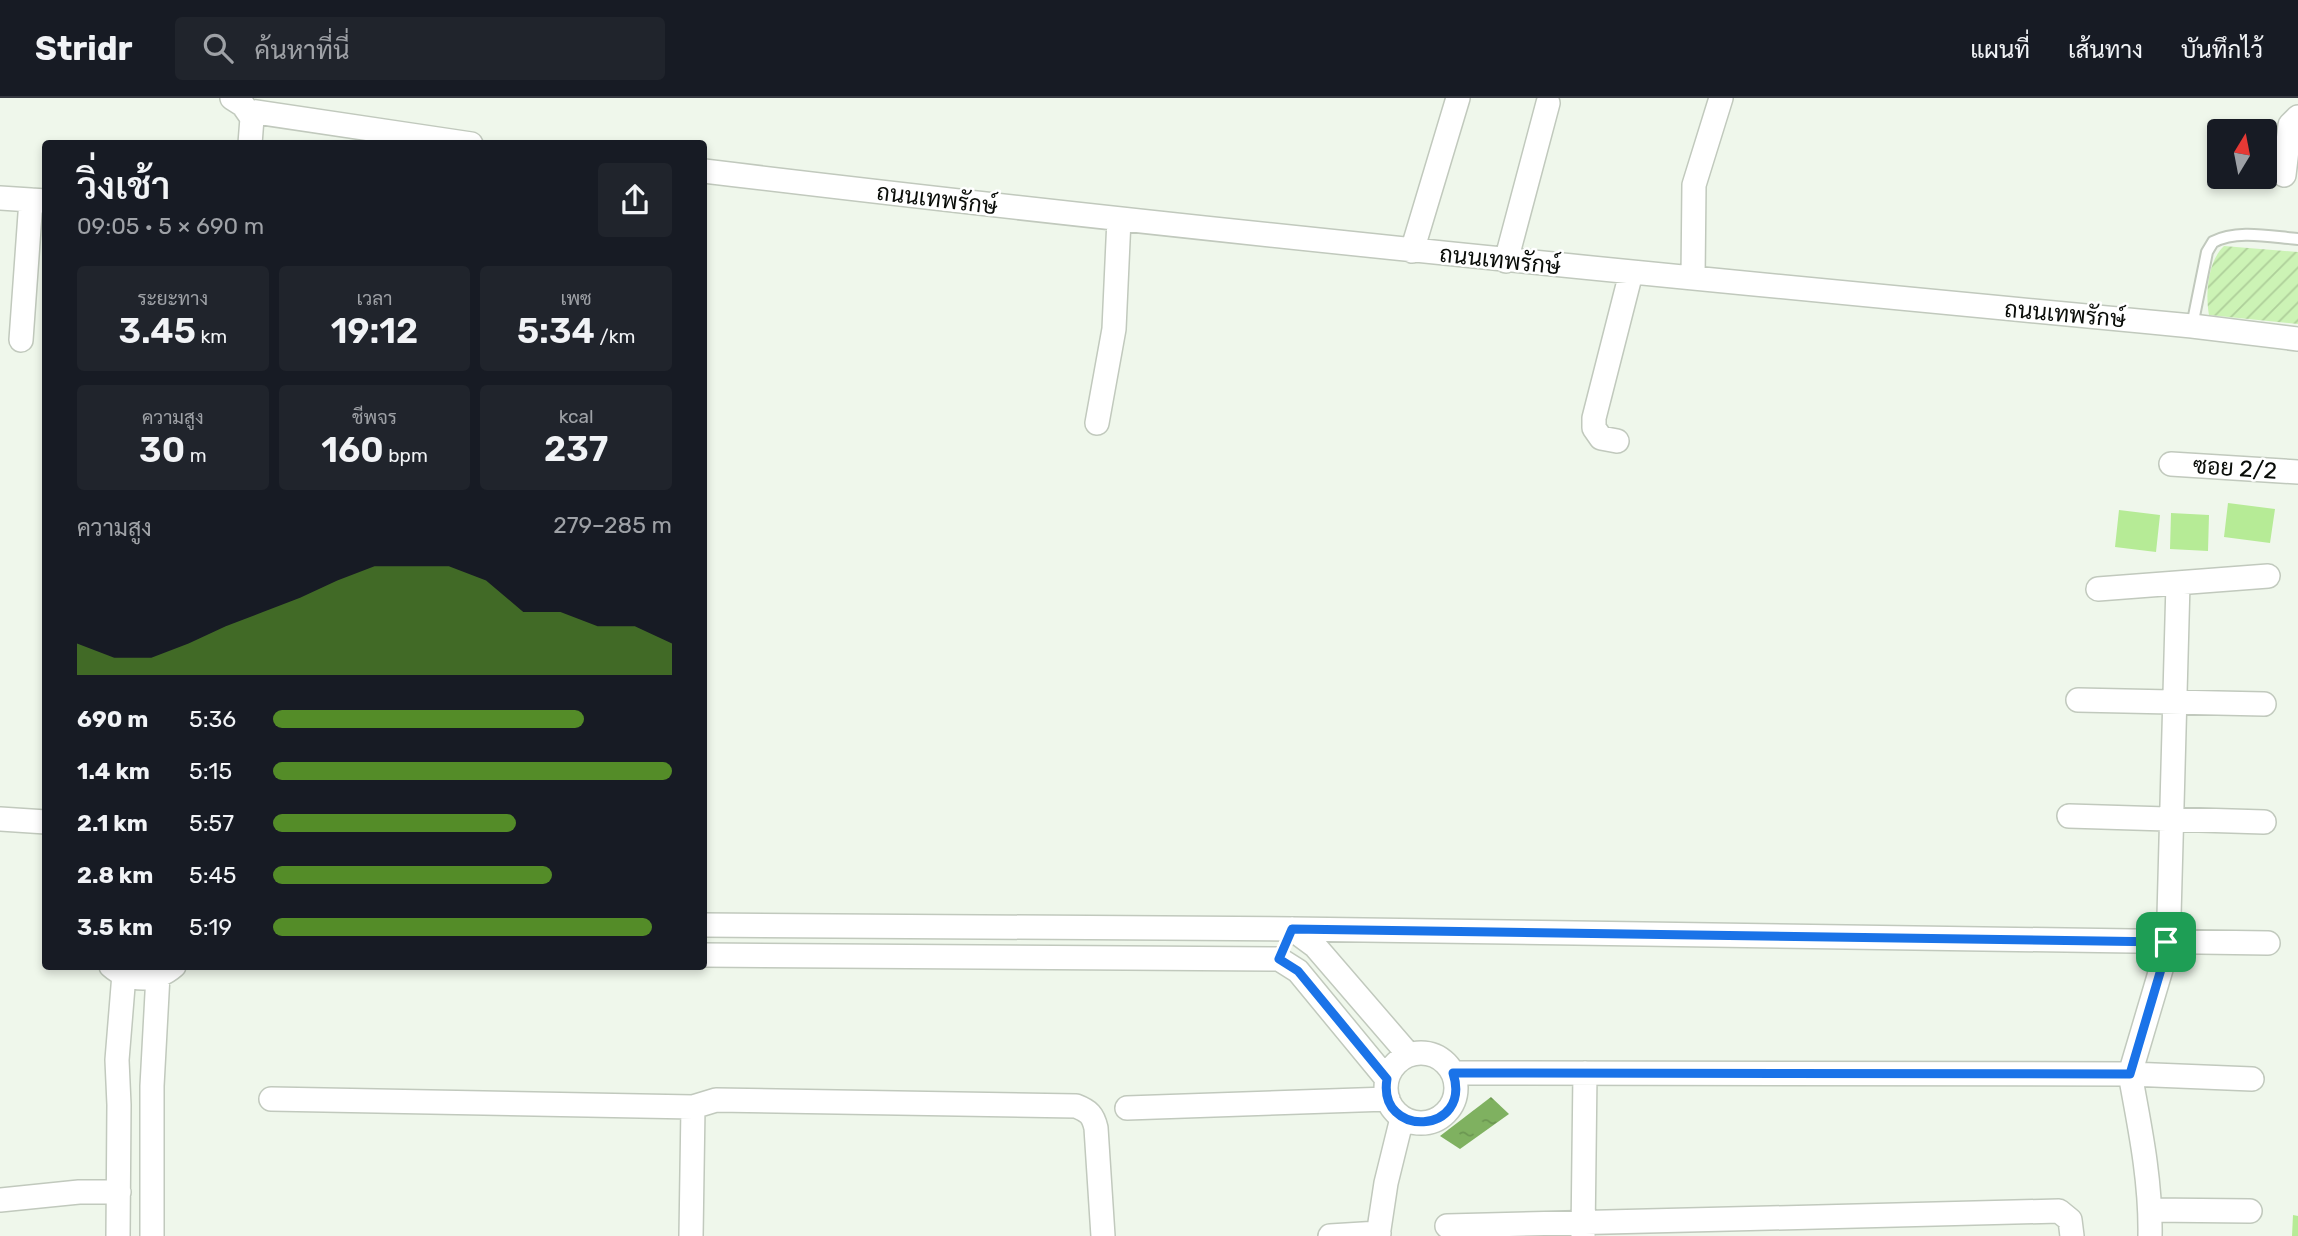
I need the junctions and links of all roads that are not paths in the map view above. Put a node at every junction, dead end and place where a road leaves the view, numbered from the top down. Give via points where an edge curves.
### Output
1 (1458, 98) edge
2 (1721, 98) edge
3 (1548, 103) dead end
4 (254, 105) edge
5 (2298, 117) edge
6 (251, 140) edge
7 (449, 140) edge
8 (707, 171) edge
9 (2284, 175) dead end
10 (0, 198) edge
11 (38, 201) edge
12 (1119, 219) junction
13 (2298, 239) edge
14 (1412, 251) junction
15 (1506, 261) junction
16 (1631, 273) junction
17 (1693, 278) junction
18 (2192, 326) junction
19 (2298, 339) edge
20 (21, 340) dead end
21 (1097, 423) dead end
22 (1617, 441) dead end
23 (2171, 464) dead end
24 (2298, 472) edge
25 (2268, 576) dead end
26 (2178, 583) junction
27 (2098, 589) dead end
28 (2078, 700) dead end
29 (2174, 702) junction
30 (2264, 704) dead end
31 (2069, 816) dead end
32 (0, 819) edge
33 (2170, 819) junction
34 (42, 822) edge
35 (2264, 822) dead end
36 (707, 925) edge
37 (1292, 929) junction
38 (2166, 942) junction
39 (2268, 943) dead end
40 (707, 955) edge
41 (1279, 959) junction
42 (117, 970) edge
43 (166, 970) edge
44 (1409, 1055) junction
45 (1453, 1073) junction
46 (1585, 1073) junction
47 (2130, 1074) junction
48 (2252, 1079) dead end
49 (1387, 1089) junction
50 (271, 1099) dead end
51 (693, 1108) junction
52 (1128, 1108) dead end
53 (1402, 1118) junction
54 (119, 1192) junction
55 (0, 1200) edge
56 (2150, 1210) junction
57 (2250, 1211) dead end
58 (1447, 1226) dead end
59 (1582, 1230) edge
60 (1378, 1235) edge
61 (118, 1236) edge
62 (152, 1236) edge
63 (691, 1236) edge
64 (1103, 1236) edge
65 (1329, 1236) edge
66 (2072, 1236) edge
67 (2150, 1236) edge

1 - 14 street
2 - 17 street via 1693,185
3 - 15 street
4 - 6 street
4 - 7 street
5 - 9 street via 2290,125
8 - 12 street, ถนนเทพรักษ์
10 - 11 street
11 - 20 street
12 - 14 street, ถนนเทพรักษ์
12 - 21 street via 1114,329
13 - 18 lane via 2242,236 2213,242
14 - 15 street, ถนนเทพรักษ์
15 - 16 street, ถนนเทพรักษ์
16 - 17 street, ถนนเทพรักษ์
16 - 22 street via 1594,418 1601,438
17 - 18 street, ถนนเทพรักษ์
18 - 19 street, ถนนเทพรักษ์
23 - 24 street, ซอย 2/2
25 - 26 street
26 - 27 street
26 - 29 street
28 - 29 street
29 - 30 street
29 - 33 street
31 - 33 street
32 - 34 street
33 - 35 street
33 - 38 street
36 - 37 street
37 - 38 street
37 - 41 street
37 - 44 street via 1315,946
38 - 39 street
38 - 47 street
40 - 41 street
41 - 49 street via 1298,971
42 - 43 street via 133,978 151,978
42 - 54 street
43 - 62 street via 152,1086
44 - 45 street via 1438,1057
44 - 49 street via 1395,1065
45 - 46 street
45 - 53 street via 1456,1095 1445,1114 1425,1123
46 - 47 street
46 - 59 street
47 - 48 street
47 - 56 street
49 - 52 street
49 - 53 street via 1393,1110
50 - 51 street
51 - 63 street
51 - 64 street via 716,1100 1076,1106 1094,1117
53 - 60 street
54 - 55 street
54 - 61 street
56 - 57 street
56 - 67 street
58 - 59 street
59 - 66 street via 2059,1212 2070,1220
60 - 65 street

